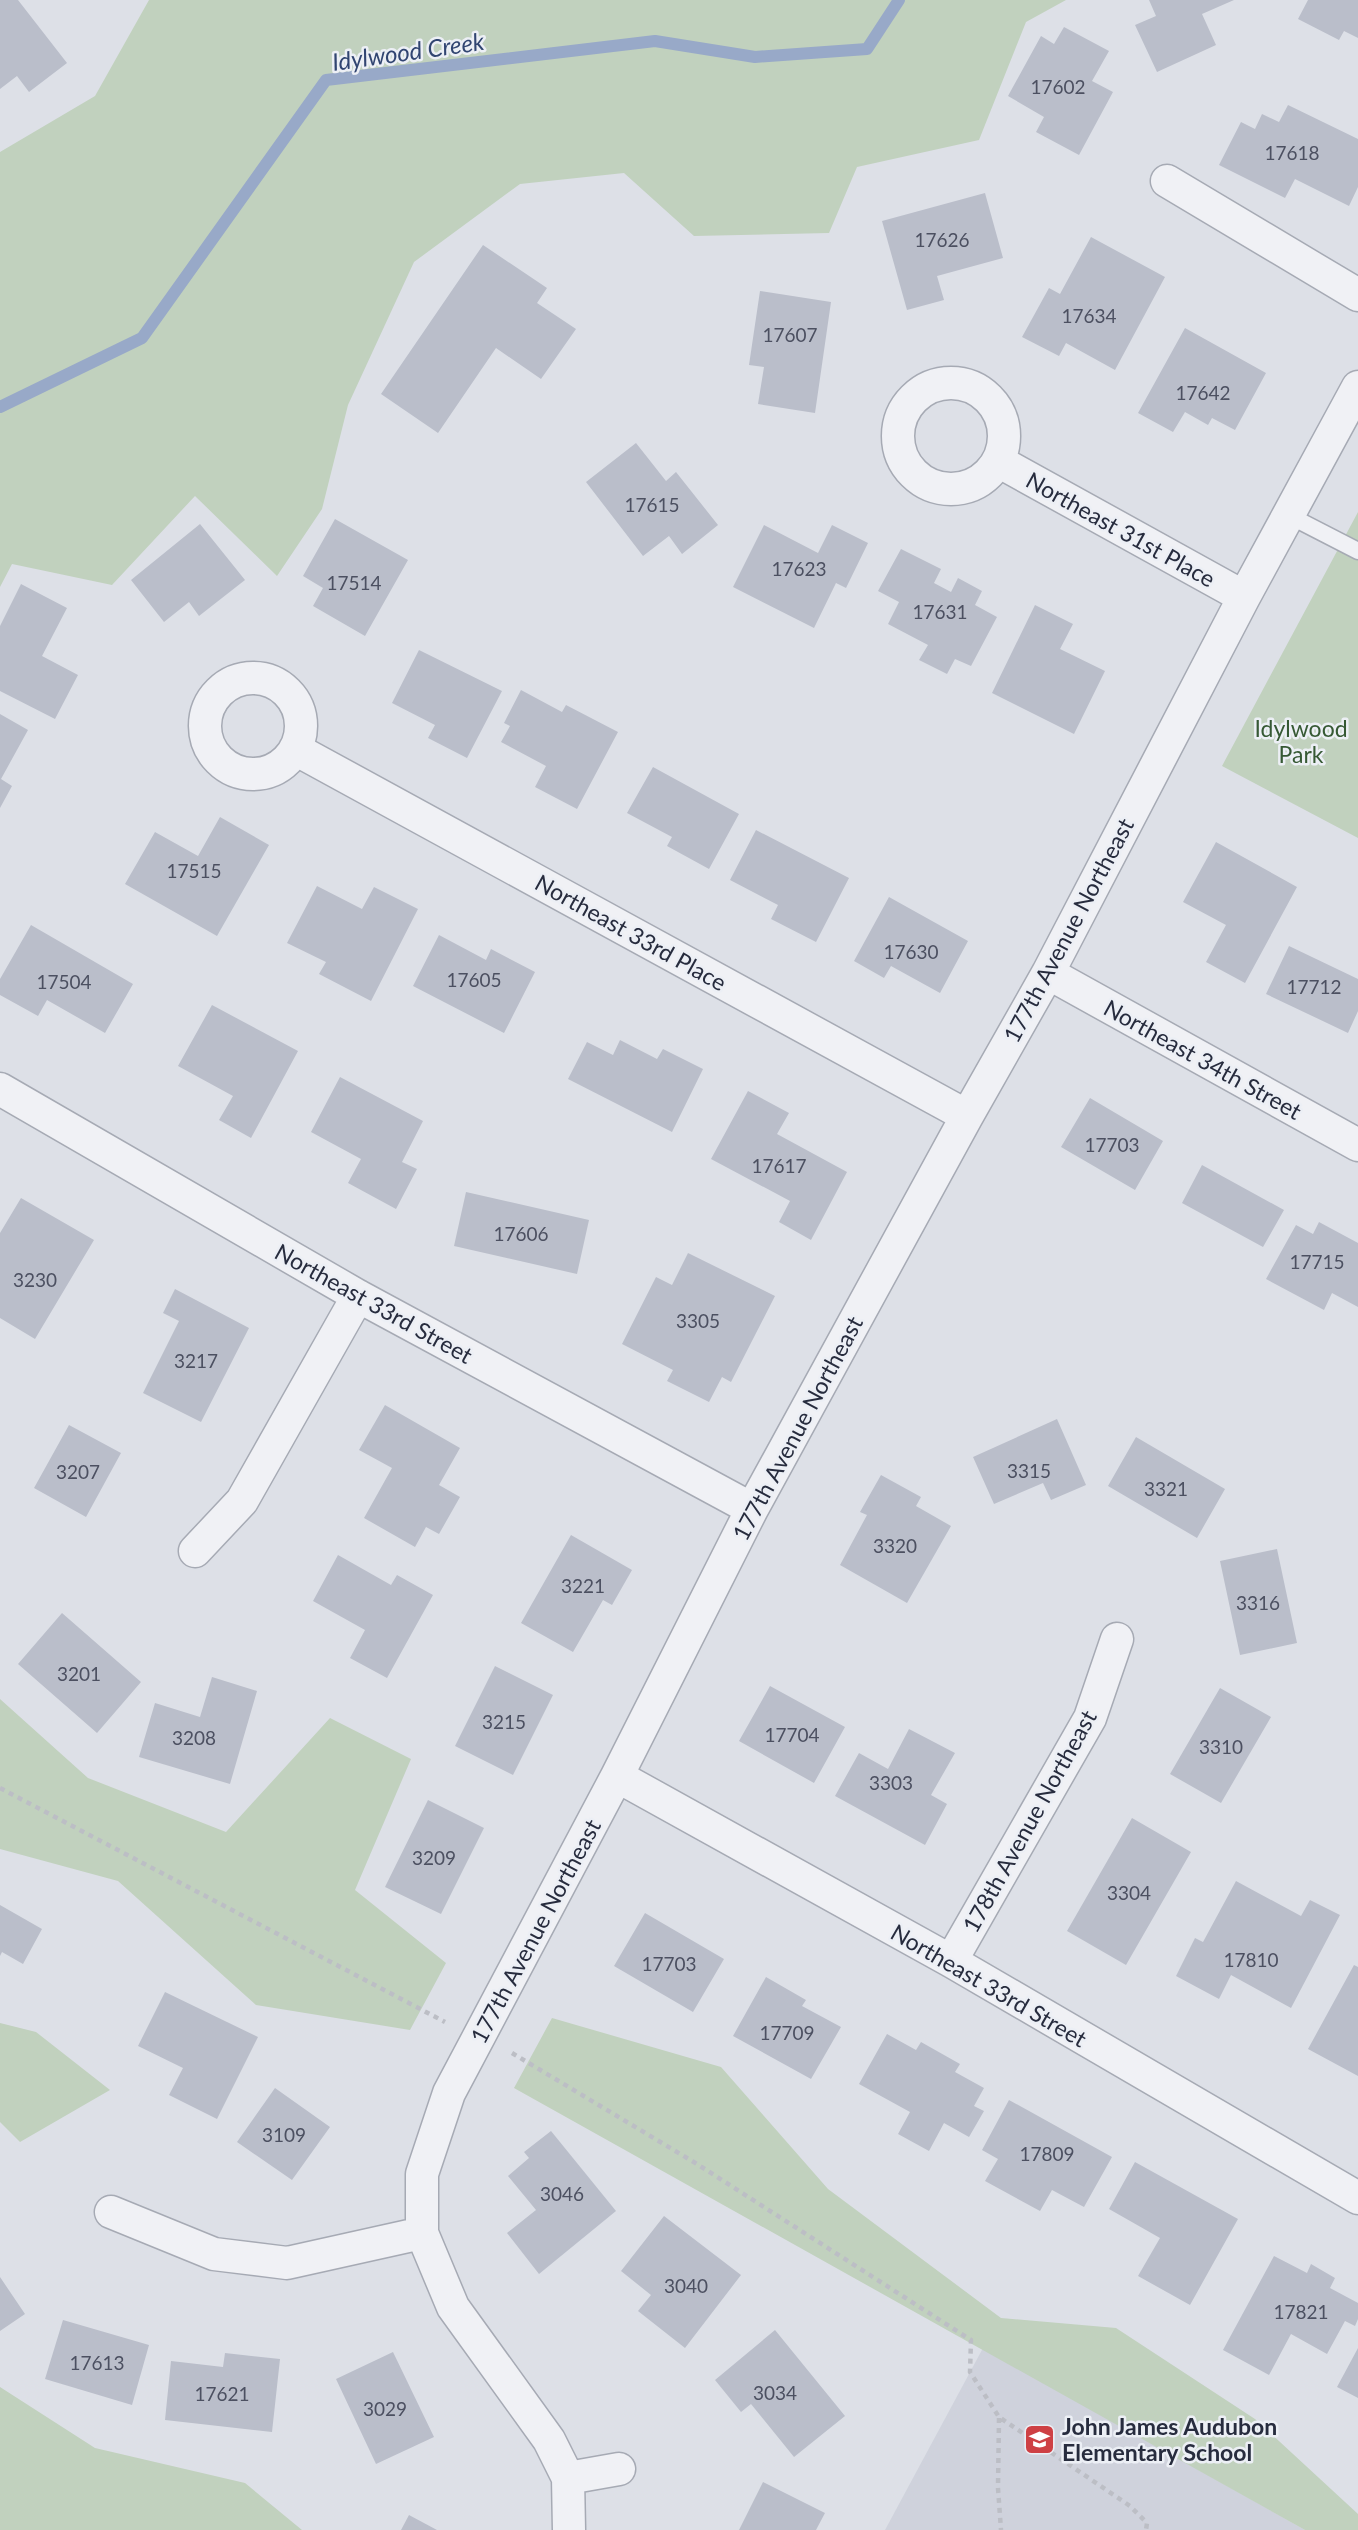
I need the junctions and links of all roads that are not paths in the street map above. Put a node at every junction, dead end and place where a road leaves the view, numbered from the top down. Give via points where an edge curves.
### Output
1 (1167, 181) dead end
2 (1358, 295) edge
3 (1358, 387) edge
4 (998, 461) dead end
5 (1288, 515) junction
6 (1358, 551) edge
7 (1244, 597) junction
8 (295, 749) dead end
9 (1048, 973) junction
10 (0, 1090) edge
11 (967, 1116) junction
12 (1358, 1145) edge
13 (358, 1296) junction
14 (752, 1509) junction
15 (195, 1551) dead end
16 (1117, 1639) dead end
17 (617, 1776) junction
18 (951, 1961) junction
19 (1358, 2198) edge
20 (111, 2212) dead end
21 (422, 2233) junction
22 (619, 2469) dead end
23 (568, 2479) junction
24 (569, 2530) edge

1 - 2 street
3 - 5 street, 177th Avenue Northeast
4 - 7 street, Northeast 31st Place
5 - 6 lane
5 - 7 street, 177th Avenue Northeast
7 - 9 street, 177th Avenue Northeast
8 - 11 street, Northeast 33rd Place
9 - 11 street, 177th Avenue Northeast
9 - 12 street, Northeast 34th Street
10 - 13 street, Northeast 33rd Street
11 - 14 street, 177th Avenue Northeast
13 - 14 street, Northeast 33rd Street
13 - 15 street via 242,1501
14 - 17 street, 177th Avenue Northeast
16 - 18 street, 178th Avenue Northeast via 1090,1718
17 - 18 street, Northeast 33rd Street
17 - 21 street, 177th Avenue Northeast via 449,2093 422,2174
18 - 19 street, Northeast 33rd Street
20 - 21 street via 214,2253 287,2263
21 - 23 street, 177th Avenue Northeast via 453,2307 549,2440
22 - 23 street
23 - 24 street, 177th Avenue Northeast

